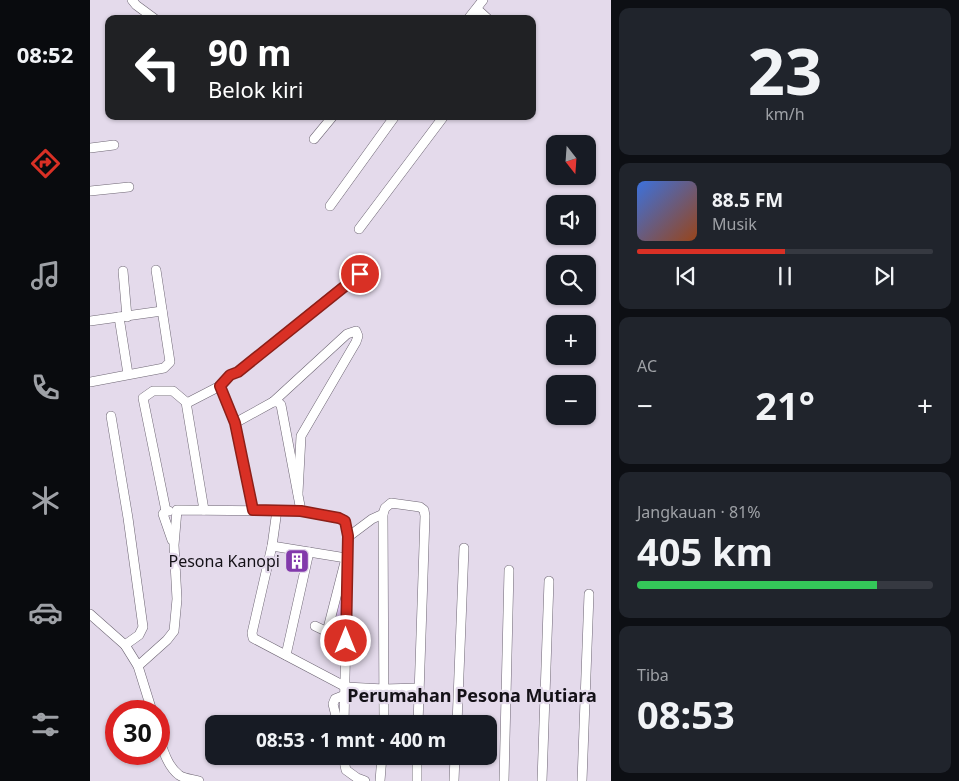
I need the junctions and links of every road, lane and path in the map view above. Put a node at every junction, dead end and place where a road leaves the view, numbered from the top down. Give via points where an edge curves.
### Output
1 (132, 0) edge
2 (483, 0) edge
3 (477, 9) junction
4 (149, 15) edge
5 (472, 15) edge
6 (484, 15) edge
7 (330, 120) edge
8 (392, 120) edge
9 (441, 120) edge
10 (314, 139) dead end
11 (114, 145) dead end
12 (90, 148) edge
13 (129, 187) dead end
14 (90, 191) edge
15 (330, 206) dead end
16 (359, 229) dead end
17 (156, 270) dead end
18 (123, 271) dead end
19 (360, 274) dead end
20 (162, 311) junction
21 (123, 317) junction
22 (90, 321) edge
23 (128, 374) junction
24 (90, 382) edge
25 (220, 386) junction
26 (186, 402) junction
27 (273, 402) junction
28 (110, 416) dead end
29 (235, 423) junction
30 (298, 493) junction
31 (177, 510) junction
32 (204, 510) junction
33 (253, 510) junction
34 (277, 510) junction
35 (166, 511) junction
36 (301, 511) junction
37 (383, 514) junction
38 (348, 536) junction
39 (174, 545) junction
40 (272, 546) junction
41 (464, 548) dead end
42 (309, 552) junction
43 (346, 558) junction
44 (509, 570) dead end
45 (549, 581) dead end
46 (589, 594) dead end
47 (90, 614) edge
48 (315, 626) dead end
49 (327, 632) junction
50 (346, 641) junction
51 (125, 645) junction
52 (286, 655) junction
53 (138, 666) junction
54 (420, 688) junction
55 (384, 690) junction
56 (346, 691) junction
57 (149, 700) edge
58 (336, 715) edge
59 (345, 715) edge
60 (384, 715) edge
61 (418, 715) edge
62 (456, 715) edge
63 (170, 763) edge
64 (345, 765) edge
65 (381, 765) edge
66 (418, 765) edge
67 (455, 765) edge
68 (199, 781) edge
69 (365, 781) edge
70 (380, 781) edge
71 (417, 781) edge
72 (454, 781) edge
73 (504, 781) edge
74 (542, 781) edge
75 (582, 781) edge

1 - 4 street
2 - 3 street
3 - 5 street
3 - 6 street
7 - 10 street
8 - 15 street
9 - 16 street
11 - 12 street
13 - 14 street
17 - 20 street
18 - 21 street
19 - 25 street
20 - 21 street
20 - 23 street via 168,366
21 - 22 street
21 - 23 street
23 - 24 street
25 - 26 street
25 - 29 street
26 - 32 street
26 - 35 street via 173,391 153,392 144,398
27 - 29 street
27 - 30 street via 278,402 283,409
27 - 30 street via 347,334 356,331 356,342 301,436
28 - 51 street via 144,627
29 - 33 street
30 - 36 street
31 - 32 street
31 - 35 street
31 - 39 street
32 - 33 street
33 - 34 street
34 - 36 street
34 - 40 street
35 - 39 street via 163,514
36 - 38 street via 342,519
37 - 38 street
37 - 54 street via 391,503 424,510
37 - 55 street
38 - 43 street
39 - 53 street via 177,599 174,631
40 - 42 street
40 - 52 street via 252,636 254,640
41 - 62 street
42 - 43 street
42 - 52 street
43 - 49 street
43 - 50 street
44 - 73 street
45 - 74 street
46 - 75 street
47 - 51 street
48 - 49 street
49 - 50 street
50 - 56 street
51 - 53 street
52 - 56 street
53 - 57 street
54 - 55 street
54 - 61 street
55 - 56 street
55 - 60 street
56 - 58 street via 335,699
56 - 59 street
63 - 68 street via 180,776
64 - 69 street via 356,778
65 - 70 street
66 - 71 street
67 - 72 street

